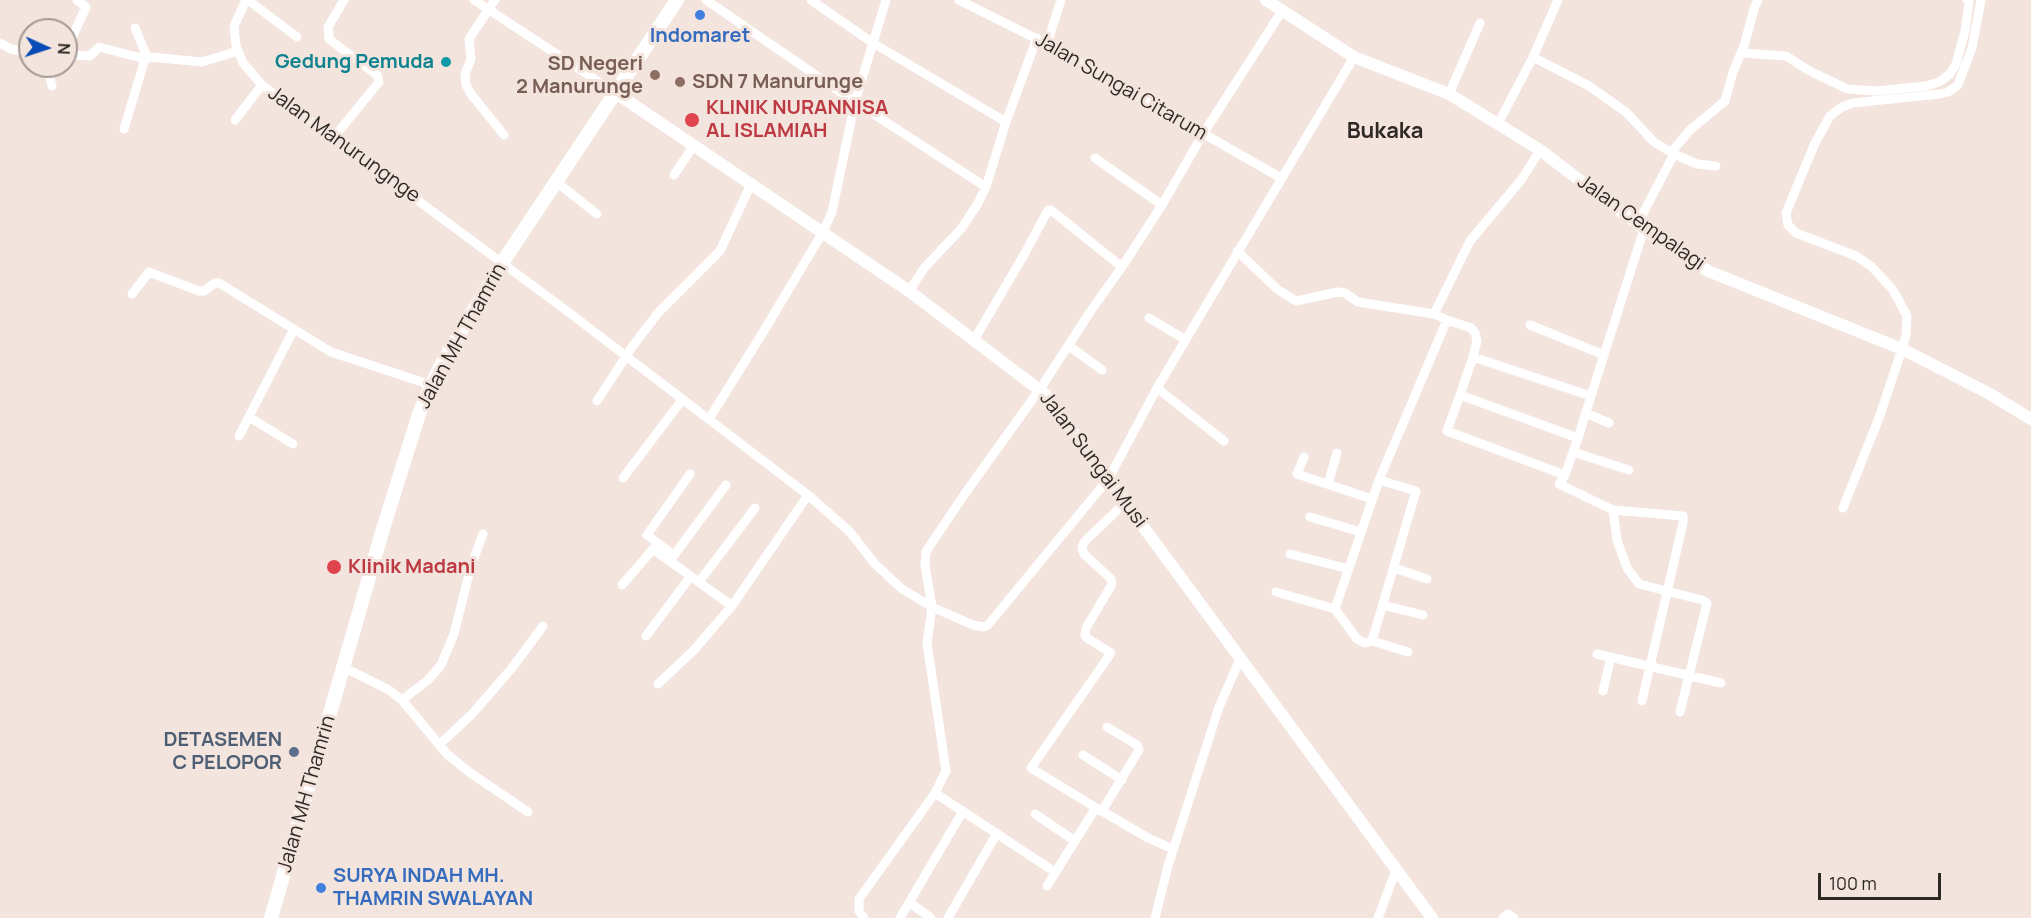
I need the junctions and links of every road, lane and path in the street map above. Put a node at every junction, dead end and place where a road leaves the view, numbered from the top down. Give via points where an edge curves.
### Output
1 (77, 0) edge
2 (247, 0) edge
3 (344, 0) edge
4 (474, 0) edge
5 (495, 0) edge
6 (677, 0) edge
7 (706, 0) edge
8 (811, 0) edge
9 (886, 0) edge
10 (959, 0) edge
11 (1061, 0) edge
12 (1558, 0) edge
13 (1758, 0) edge
14 (1967, 0) edge
15 (1981, 0) edge
16 (88, 3) edge
17 (1276, 4) edge
18 (488, 10) junction
19 (1480, 23) dead end
20 (78, 24) edge
21 (135, 28) dead end
22 (297, 37) dead end
23 (1037, 38) junction
24 (0, 43) edge
25 (873, 43) junction
26 (1047, 44) junction
27 (18, 50) edge
28 (238, 51) junction
29 (1742, 53) junction
30 (78, 56) edge
31 (1354, 57) junction
32 (1533, 57) junction
33 (146, 58) junction
34 (50, 78) edge
35 (262, 85) junction
36 (52, 86) dead end
37 (616, 93) junction
38 (1449, 94) junction
39 (855, 102) junction
40 (235, 120) dead end
41 (1006, 122) junction
42 (1498, 123) junction
43 (124, 129) dead end
44 (1203, 134) junction
45 (504, 135) dead end
46 (334, 137) junction
47 (694, 145) junction
48 (1540, 150) junction
49 (1674, 154) junction
50 (1095, 158) dead end
51 (1716, 166) dead end
52 (674, 176) dead end
53 (1281, 178) junction
54 (555, 181) junction
55 (751, 183) junction
56 (986, 188) junction
57 (1162, 205) junction
58 (597, 214) dead end
59 (1641, 226) junction
60 (823, 232) junction
61 (1237, 251) junction
62 (502, 263) junction
63 (1122, 267) junction
64 (909, 291) junction
65 (132, 294) dead end
66 (1434, 314) junction
67 (1149, 318) dead end
68 (1447, 320) junction
69 (1530, 325) dead end
70 (294, 329) junction
71 (974, 340) junction
72 (1186, 340) junction
73 (1069, 346) junction
74 (1902, 349) junction
75 (1604, 355) junction
76 (626, 357) junction
77 (1473, 357) junction
78 (1102, 370) dead end
79 (431, 385) junction
80 (1157, 388) junction
81 (1040, 389) junction
82 (1460, 395) junction
83 (1591, 396) junction
84 (682, 400) junction
85 (597, 401) dead end
86 (1586, 412) junction
87 (249, 417) junction
88 (708, 419) junction
89 (2031, 419) edge
90 (1609, 423) dead end
91 (239, 436) dead end
92 (1578, 438) junction
93 (1224, 441) dead end
94 (293, 444) dead end
95 (1573, 452) junction
96 (1337, 453) dead end
97 (1304, 457) dead end
98 (1629, 470) dead end
99 (690, 474) dead end
100 (1565, 475) junction
101 (623, 478) dead end
102 (1108, 478) junction
103 (1379, 480) junction
104 (1328, 484) junction
105 (726, 485) dead end
106 (808, 495) junction
107 (1372, 499) junction
108 (1126, 502) junction
109 (1843, 507) dead end
110 (755, 508) dead end
111 (1613, 510) junction
112 (1310, 517) dead end
113 (1361, 532) junction
114 (483, 534) dead end
115 (1290, 554) dead end
116 (672, 558) junction
117 (1394, 568) junction
118 (1348, 569) junction
119 (691, 576) junction
120 (1427, 579) dead end
121 (699, 582) junction
122 (622, 585) dead end
123 (1276, 592) dead end
124 (1668, 592) junction
125 (1383, 604) junction
126 (732, 606) junction
127 (932, 607) junction
128 (1335, 609) junction
129 (1423, 615) dead end
130 (543, 626) dead end
131 (646, 636) dead end
132 (1372, 641) junction
133 (1408, 652) dead end
134 (1597, 654) dead end
135 (1611, 657) junction
136 (1240, 659) junction
137 (1650, 666) junction
138 (343, 667) junction
139 (1689, 675) junction
140 (1721, 683) dead end
141 (658, 684) dead end
142 (1603, 691) dead end
143 (402, 700) junction
144 (1642, 701) dead end
145 (1680, 712) dead end
146 (1107, 727) dead end
147 (439, 745) junction
148 (1083, 755) dead end
149 (1122, 780) junction
150 (935, 793) junction
151 (1100, 810) junction
152 (963, 811) junction
153 (528, 812) dead end
154 (1035, 814) dead end
155 (997, 833) junction
156 (1075, 841) junction
157 (1173, 849) junction
158 (1396, 870) junction
159 (1054, 872) junction
160 (1047, 886) dead end
161 (910, 903) junction
162 (271, 918) edge
163 (864, 918) edge
164 (900, 918) edge
165 (930, 918) edge
166 (948, 918) edge
167 (1155, 918) edge
168 (1378, 918) edge
169 (1432, 918) edge
170 (1503, 918) edge
171 (1514, 918) edge

1 - 16 street
2 - 22 street
2 - 28 street, Jalan Manurungnge via 234,26
3 - 46 street via 328,27 329,39 378,76 379,82
4 - 18 street
5 - 18 street
6 - 37 main road, Jalan MH Thamrin
7 - 39 street
8 - 25 street
9 - 25 street
10 - 23 street, Jalan Sungai Citarum
11 - 26 street
12 - 32 street
13 - 29 street
14 - 29 street via 1965,31 1956,64 1950,74 1926,86 1876,91 1847,89 1786,56
15 - 74 street via 1972,48 1958,85 1940,94 1853,103 1834,112 1815,143 1786,213 1791,230 1856,256 1893,290 1907,316
16 - 20 street
17 - 31 street, Jalan Cempalagi
17 - 44 street
18 - 37 street
18 - 45 street via 469,39 471,59 465,74 466,85
19 - 38 street
21 - 33 street
23 - 26 street, Jalan Sungai Citarum
23 - 41 street
24 - 27 street
25 - 39 street
25 - 41 street
26 - 44 street, Jalan Sungai Citarum
28 - 33 street via 202,62
28 - 35 street, Jalan Manurungnge
29 - 49 street via 1725,101 1690,130
30 - 33 street via 90,56 99,47
31 - 38 street, Jalan Cempalagi
31 - 53 street
32 - 42 street
32 - 49 street via 1589,86 1626,112 1654,142
33 - 43 street
34 - 36 street
35 - 40 street
35 - 46 street, Jalan Manurungnge
37 - 47 street, Jalan Sungai Musi
37 - 54 main road, Jalan MH Thamrin
38 - 42 street, Jalan Cempalagi
39 - 56 street
39 - 60 street via 832,212
41 - 56 street
42 - 48 street, Jalan Cempalagi
44 - 53 street, Jalan Sungai Citarum
44 - 57 street
46 - 62 street, Jalan Manurungnge
47 - 52 street
47 - 55 street, Jalan Sungai Musi
48 - 59 street, Jalan Cempalagi
48 - 66 street via 1522,179 1470,241
49 - 51 street via 1697,164
49 - 59 street
50 - 57 street
53 - 61 street
54 - 58 street
54 - 62 main road, Jalan MH Thamrin
55 - 60 street, Jalan Sungai Musi
55 - 76 street via 720,251 658,313
56 - 64 street via 961,229 925,267
57 - 63 street
59 - 74 street, Jalan Cempalagi via 1708,271
59 - 75 street
60 - 64 street, Jalan Sungai Musi
60 - 88 street
61 - 66 street via 1277,289 1296,301 1338,292 1358,302
61 - 72 street
62 - 76 street, Jalan Manurungnge
62 - 79 main road, Jalan MH Thamrin
63 - 71 street via 1048,210
63 - 73 street
64 - 71 street, Jalan Sungai Musi
65 - 70 street via 149,272 199,291 219,283
66 - 68 street
67 - 72 street
68 - 77 street via 1475,333
68 - 103 street
69 - 75 street
70 - 79 street via 338,355
70 - 87 street
71 - 81 street, Jalan Sungai Musi
72 - 80 street
73 - 78 street
73 - 81 street
74 - 89 street, Jalan Cempalagi
74 - 109 street
75 - 83 street
76 - 84 street, Jalan Manurungnge
76 - 85 street
77 - 82 street
77 - 83 street
79 - 138 main road, Jalan MH Thamrin via 418,414
80 - 93 street
80 - 102 street
81 - 102 street, Jalan Sungai Musi
81 - 127 street via 926,552
82 - 92 street
82 - 100 street via 1447,431
83 - 86 street
84 - 88 street, Jalan Manurungnge
84 - 101 street
86 - 90 street
86 - 92 street
87 - 91 street
87 - 94 street
88 - 106 street, Jalan Manurungnge
92 - 95 street
95 - 98 street
95 - 100 street
96 - 104 street
97 - 104 street via 1297,474
99 - 116 street via 647,535
100 - 111 street via 1560,484
102 - 108 street, Jalan Sungai Musi
102 - 127 street, Jalan Manurungnge via 988,625 973,625
103 - 107 street
103 - 117 street via 1416,491
104 - 107 street
105 - 116 street
106 - 126 street
106 - 127 street, Jalan Manurungnge via 850,532 902,590
107 - 113 street
108 - 136 street, Jalan Sungai Musi
108 - 151 street via 1087,539 1082,549 1112,582 1085,635 1111,654 1031,768
110 - 121 street
111 - 124 street via 1617,540 1627,568 1639,585
111 - 124 street via 1683,516
112 - 113 street
113 - 118 street
114 - 143 street via 441,665 428,681
115 - 118 street
116 - 119 street
116 - 122 street via 651,549
117 - 120 street
117 - 125 street
118 - 128 street
119 - 121 street
119 - 131 street
121 - 126 street
123 - 128 street
124 - 137 street
124 - 139 street via 1707,603
125 - 129 street
125 - 132 street
126 - 141 street
127 - 150 street via 927,644 946,771
128 - 132 street via 1357,639 1365,644
130 - 147 street via 478,707
132 - 133 street
134 - 135 street
135 - 137 street
135 - 142 street
136 - 157 street via 1219,707
136 - 158 street, Jalan Sungai Musi
137 - 139 street
137 - 144 street
138 - 143 street
138 - 162 main road, Jalan MH Thamrin
139 - 140 street
139 - 145 street
143 - 147 street
146 - 149 street via 1139,747
147 - 153 street
148 - 149 street
149 - 151 street
150 - 152 street
150 - 163 street via 859,899 859,911
151 - 156 street via 1093,810
151 - 157 street
152 - 155 street
152 - 161 street
154 - 156 street
155 - 159 street
155 - 166 street
156 - 159 street
157 - 167 street
158 - 168 street
158 - 169 street, Jalan Sungai Musi
159 - 160 street
161 - 164 street
161 - 165 street
170 - 171 street via 1508,914

